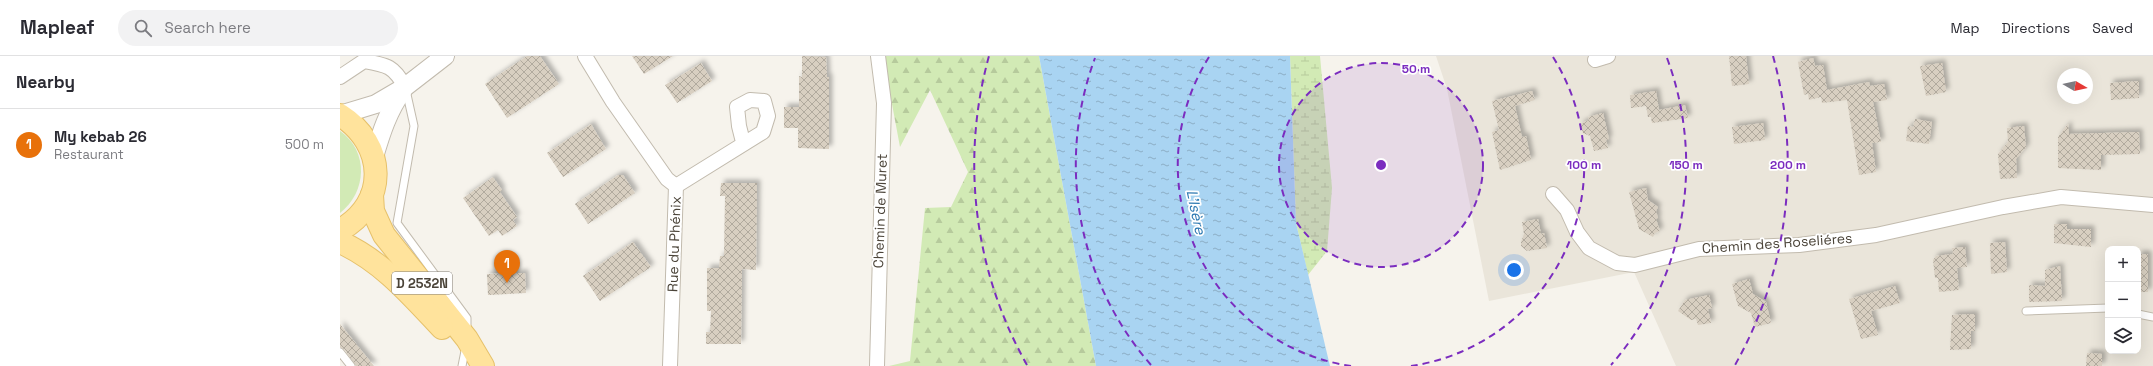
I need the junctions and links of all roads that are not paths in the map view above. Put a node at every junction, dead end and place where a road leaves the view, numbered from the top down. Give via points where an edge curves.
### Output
1 (445, 56) edge
2 (585, 56) edge
3 (878, 56) edge
4 (1608, 56) edge
5 (1595, 60) dead end
6 (340, 77) edge
7 (405, 87) junction
8 (340, 115) edge
9 (743, 142) dead end
10 (374, 157) junction
11 (676, 186) junction
12 (1553, 194) dead end
13 (372, 195) junction
14 (2153, 205) edge
15 (340, 230) edge
16 (340, 242) edge
17 (2105, 308) edge
18 (2026, 311) dead end
19 (2141, 315) edge
20 (2153, 317) edge
21 (340, 352) edge
22 (468, 356) edge
23 (351, 366) edge
24 (483, 366) edge
25 (670, 366) edge
26 (877, 366) edge

1 - 7 street
2 - 11 street, Rue du Phénix via 617,108 667,179
3 - 26 street, Chemin de Muret via 884,103
4 - 5 street
6 - 7 street via 364,61 388,65 399,75
7 - 8 street via 376,104
7 - 10 street via 386,119
7 - 22 lane via 414,126 397,223 466,318
8 - 10 main road via 362,133
9 - 11 street
10 - 13 main road via 376,177
11 - 25 street, Rue du Phénix
12 - 14 street, Chemin des Roseliéres via 1567,210 1577,232 1590,248 1625,265 1635,265 1699,249 1799,244 1876,235 2003,207 2061,198
13 - 15 main road via 365,210
13 - 22 main road, D 2532N via 373,211 384,235
16 - 22 main road, D 2532N via 363,253 378,264
17 - 18 lane
19 - 20 lane
21 - 23 lane
22 - 24 main road, D 2532N

